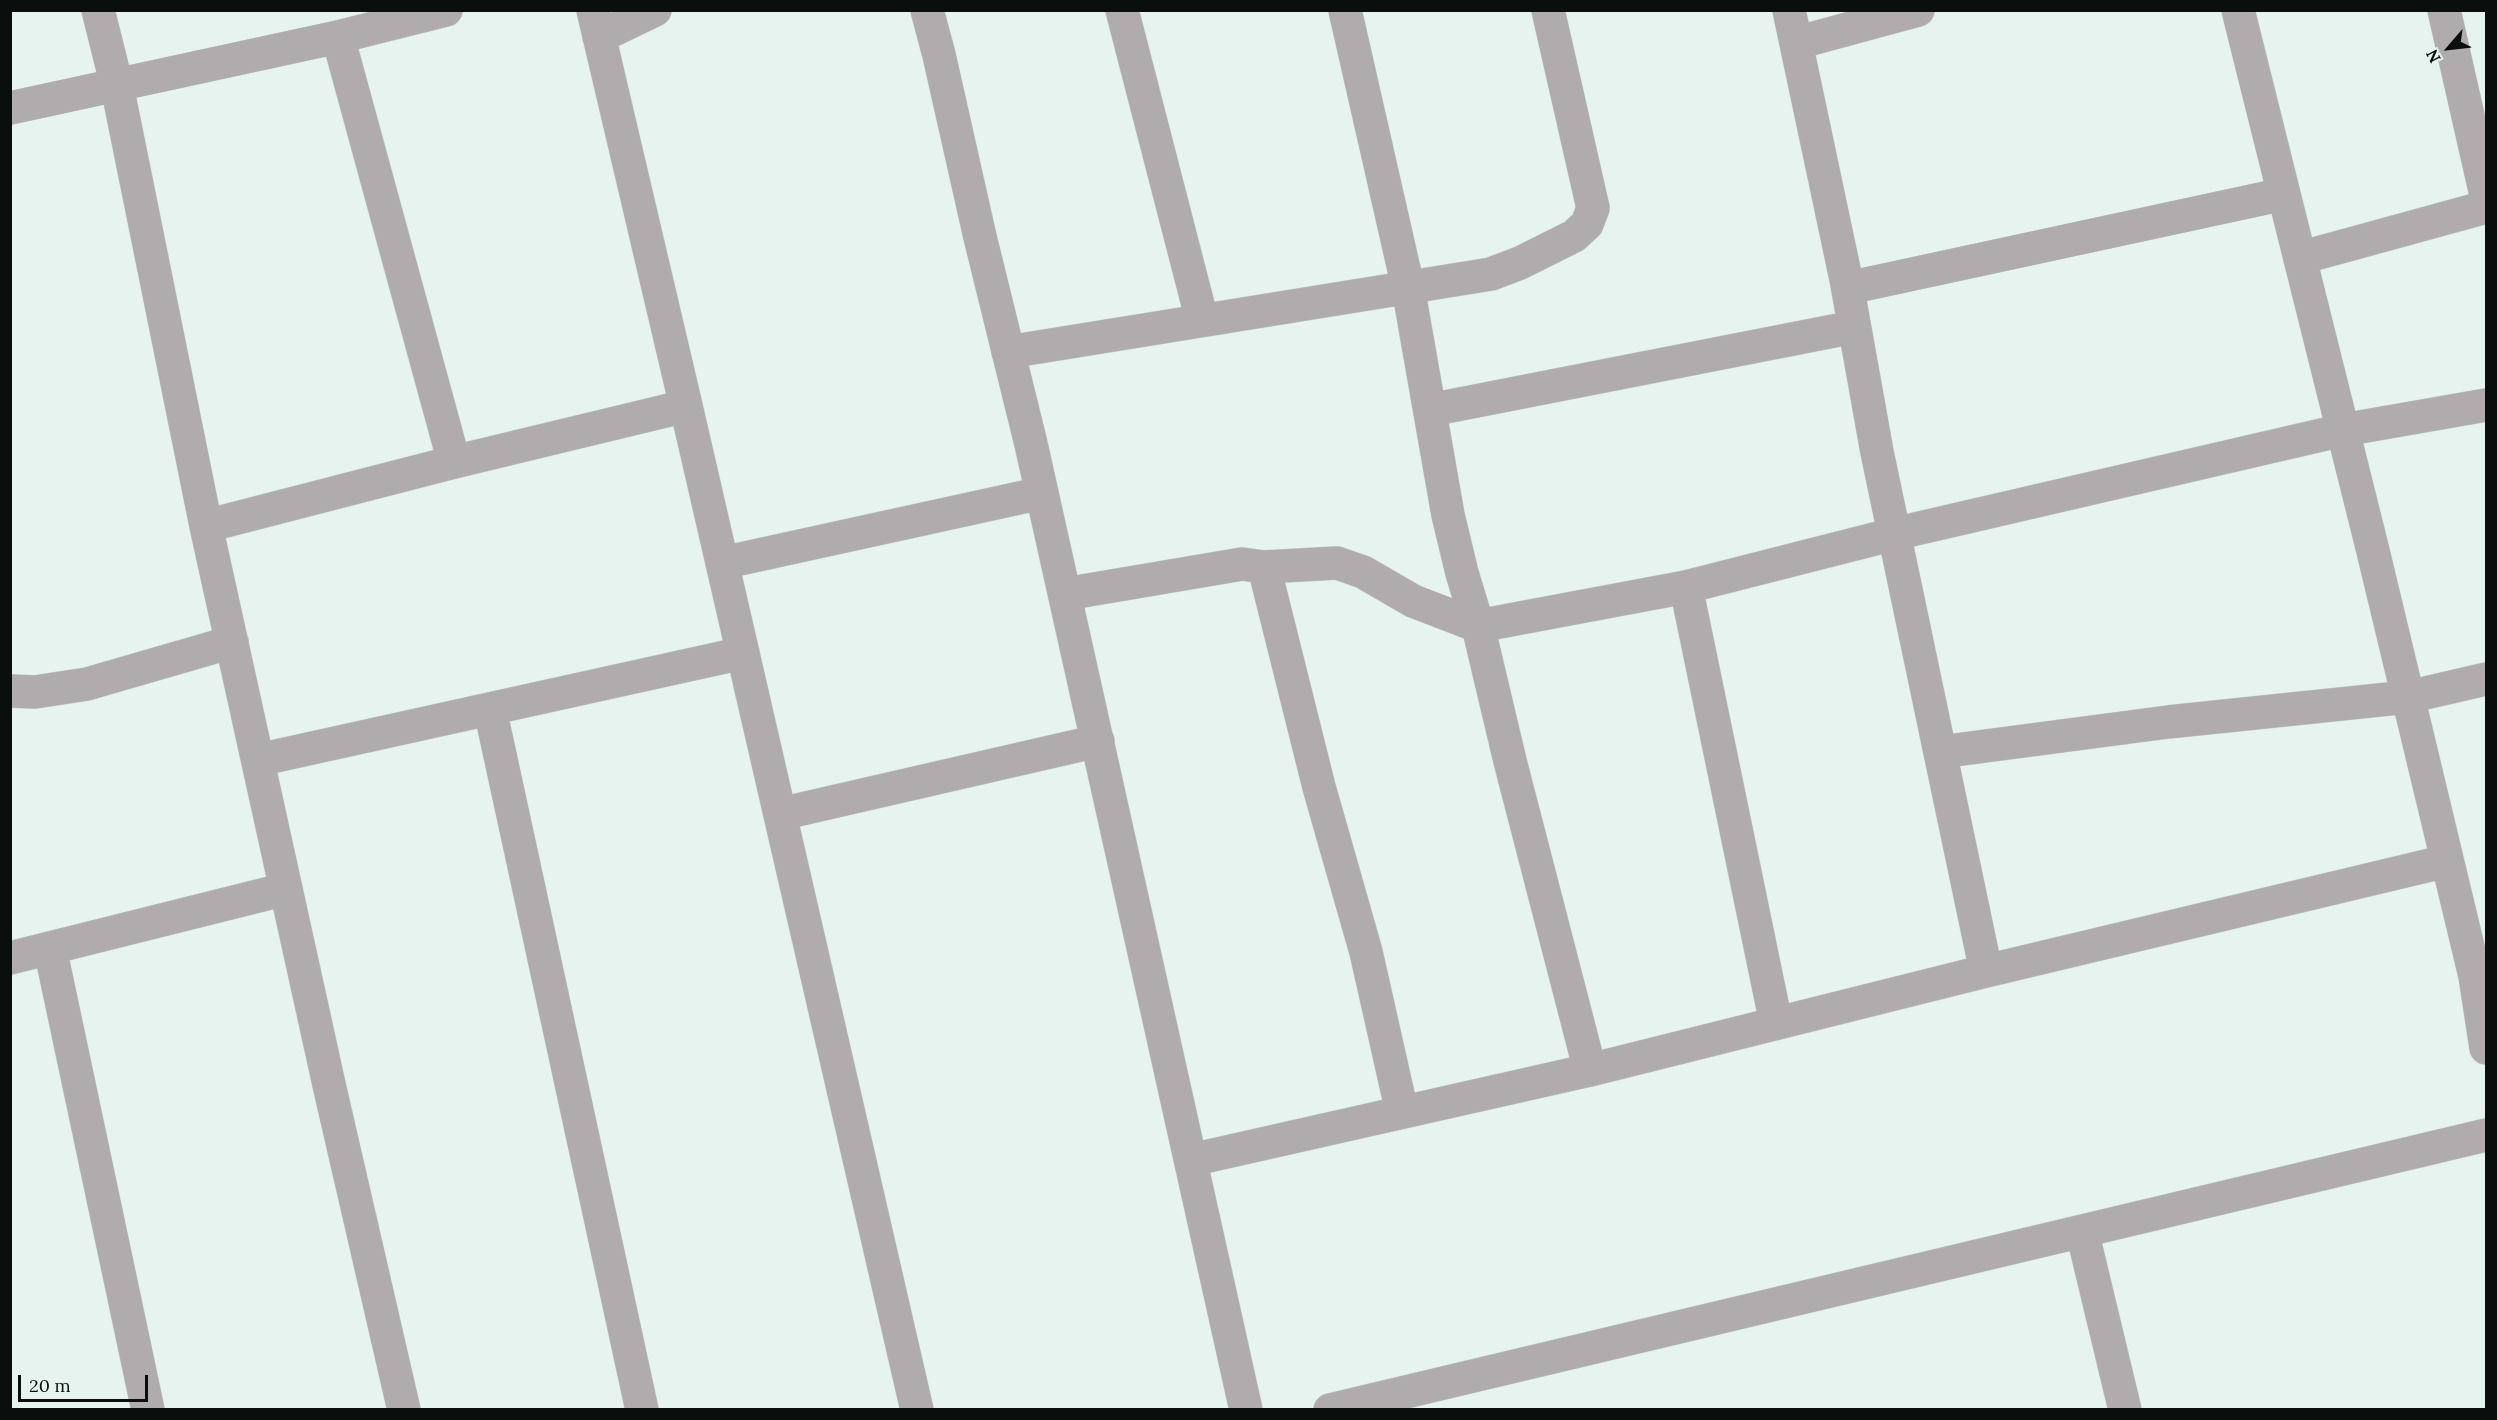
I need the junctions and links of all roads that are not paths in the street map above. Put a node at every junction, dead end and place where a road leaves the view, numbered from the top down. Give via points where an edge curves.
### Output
1 (98, 10) edge
2 (446, 10) edge
3 (655, 10) edge
4 (927, 10) edge
5 (1122, 10) edge
6 (1345, 10) edge
7 (1548, 10) edge
8 (1789, 10) edge
9 (1918, 10) edge
10 (2238, 10) edge
11 (2444, 10) edge
12 (596, 24) edge
13 (338, 37) junction
14 (1796, 43) junction
15 (117, 86) junction
16 (10, 108) edge
17 (2485, 177) edge
18 (2284, 195) junction
19 (2487, 207) edge
20 (2300, 258) junction
21 (1408, 287) junction
22 (1848, 288) junction
23 (1202, 320) junction
24 (1854, 327) junction
25 (1008, 352) junction
26 (2487, 405) edge
27 (686, 406) junction
28 (1430, 410) junction
29 (2343, 430) junction
30 (454, 462) junction
31 (1042, 493) junction
32 (206, 526) junction
33 (1894, 534) junction
34 (722, 563) junction
35 (1264, 567) junction
36 (1686, 587) junction
37 (1065, 594) junction
38 (1478, 626) junction
39 (232, 642) junction
40 (743, 653) junction
41 (2487, 680) edge
42 (10, 691) edge
43 (2408, 697) junction
44 (490, 709) junction
45 (1098, 741) junction
46 (1940, 752) junction
47 (258, 760) junction
48 (780, 814) junction
49 (2447, 861) junction
50 (286, 889) junction
51 (50, 948) junction
52 (10, 958) edge
53 (1986, 971) junction
54 (2481, 975) edge
55 (1776, 1023) junction
56 (2487, 1048) edge
57 (1590, 1070) junction
58 (1402, 1112) junction
59 (2487, 1135) edge
60 (1191, 1160) junction
61 (2082, 1231) junction
62 (148, 1410) edge
63 (404, 1410) edge
64 (642, 1410) edge
65 (917, 1410) edge
66 (1246, 1410) edge
67 (1330, 1410) edge
68 (2125, 1410) edge

1 - 15 street
2 - 13 street
3 - 12 street
4 - 25 street
5 - 23 street
6 - 21 street
7 - 21 street via 1593,208 1587,224 1574,236 1491,274
8 - 14 street
9 - 14 street
10 - 18 street
11 - 17 street
12 - 27 street
13 - 15 street
13 - 30 street
14 - 22 street
15 - 16 street
15 - 32 street
18 - 20 street
18 - 22 street
19 - 20 street
20 - 29 street
21 - 23 street
21 - 28 street
22 - 24 street
23 - 25 street
24 - 28 street
24 - 33 street
25 - 31 street
26 - 29 street
27 - 30 street
27 - 34 street
28 - 38 street via 1448,515
29 - 33 street
29 - 43 street
30 - 32 street
31 - 34 street
31 - 37 street
32 - 39 street
33 - 36 street
33 - 46 street
34 - 40 street
35 - 37 street via 1242,564
35 - 38 street via 1337,564 1363,572 1413,601
35 - 58 street via 1319,787 1366,952
36 - 38 street
36 - 55 street
37 - 45 street
38 - 57 street
39 - 42 street via 87,684 35,692
39 - 47 street
40 - 44 street
40 - 48 street
41 - 43 street
43 - 46 street via 2179,720
43 - 49 street
44 - 47 street
44 - 64 street
45 - 48 street
45 - 60 street
46 - 53 street
47 - 50 street
48 - 65 street
49 - 53 street
49 - 54 street
50 - 51 street
50 - 63 street
51 - 52 street
51 - 62 street
53 - 55 street
54 - 56 street
55 - 57 street
57 - 58 street
58 - 60 street
59 - 61 street
60 - 66 street
61 - 67 street
61 - 68 street

